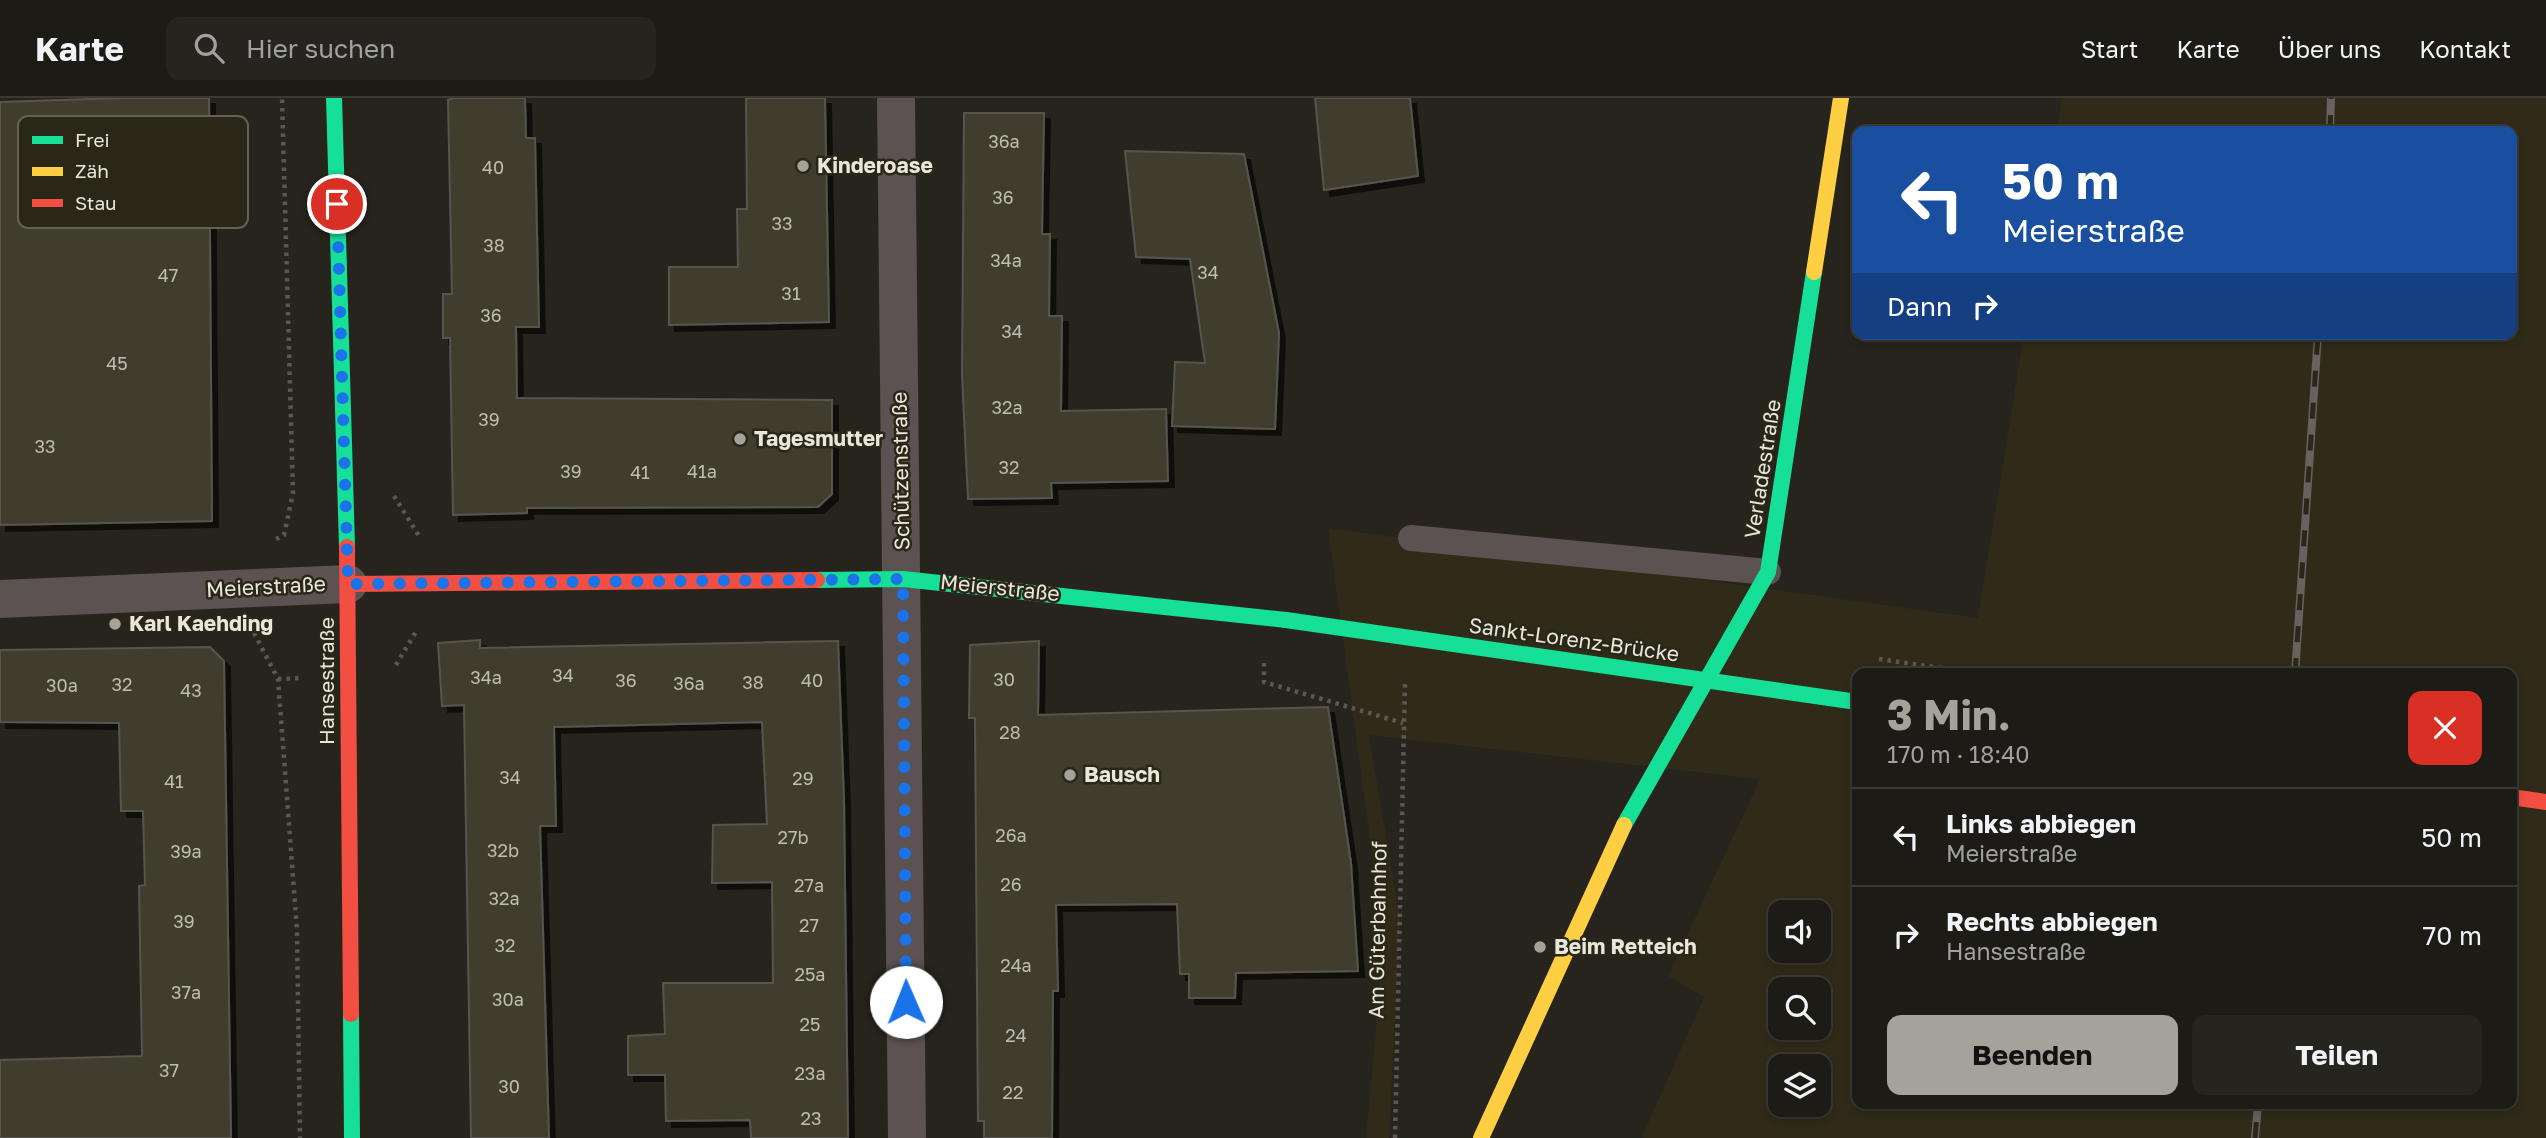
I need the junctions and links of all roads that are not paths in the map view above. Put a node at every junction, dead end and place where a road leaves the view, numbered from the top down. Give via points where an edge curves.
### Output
1 (334, 98) edge
2 (896, 98) edge
3 (1841, 98) edge
4 (1411, 538) dead end
5 (1768, 572) junction
6 (903, 579) junction
7 (348, 584) junction
8 (0, 598) edge
9 (1286, 620) joint
10 (1852, 701) edge
11 (2517, 798) edge
12 (2546, 802) edge
13 (352, 1138) edge
14 (907, 1138) edge
15 (1480, 1138) edge

1 - 7 main road, Hansestraße
2 - 6 street, Schützenstraße
3 - 5 main road, Verladestraße
4 - 5 lane
5 - 15 main road, Verladestraße via 1629,813
6 - 7 main road, Meierstraße
6 - 9 main road, Meierstraße
6 - 14 street, Schützenstraße
7 - 8 street, Meierstraße
7 - 13 main road, Hansestraße
9 - 10 main road, Sankt-Lorenz-Brücke, bridge
11 - 12 main road

